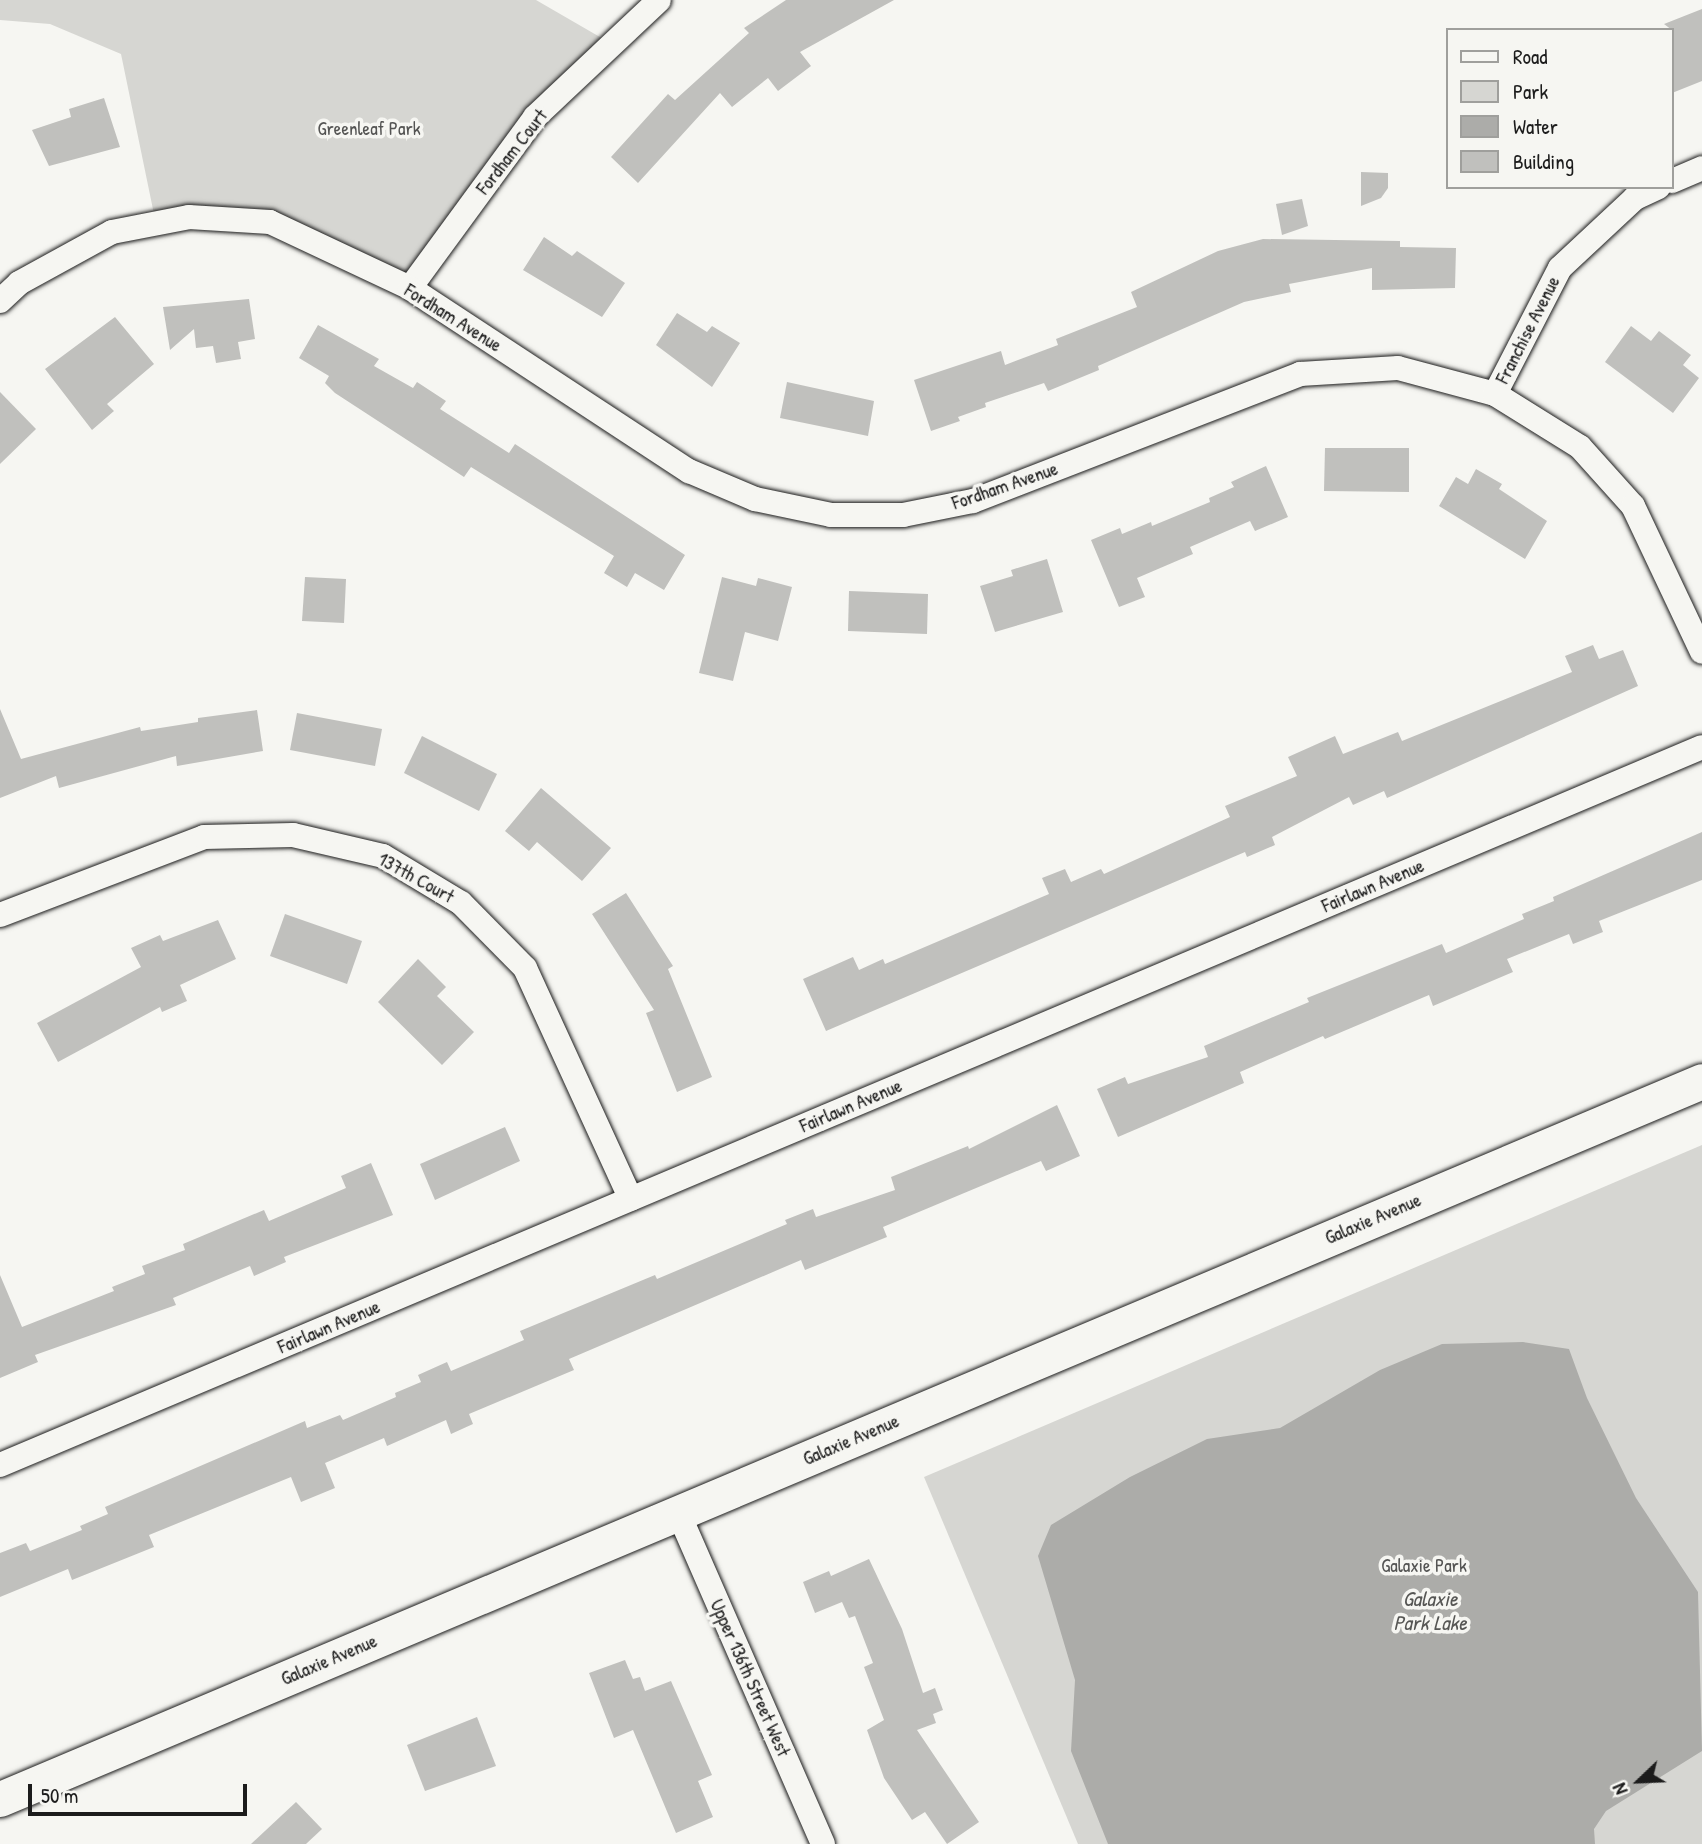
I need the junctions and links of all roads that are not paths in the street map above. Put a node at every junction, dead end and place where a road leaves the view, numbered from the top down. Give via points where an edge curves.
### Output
1 (659, 0) edge
2 (1702, 168) edge
3 (1674, 180) edge
4 (1654, 189) edge
5 (410, 288) junction
6 (0, 301) edge
7 (1495, 394) junction
8 (1702, 652) edge
9 (1702, 747) edge
10 (0, 915) edge
11 (1702, 1080) edge
12 (631, 1199) junction
13 (0, 1465) edge
14 (678, 1512) junction
15 (0, 1799) edge
16 (823, 1844) edge

1 - 5 street, Fordham Court via 535,117
2 - 3 street
4 - 7 street, Franchise Avenue via 1635,198 1560,268
5 - 6 street, Fordham Avenue via 270,222 189,217 112,232 19,283
5 - 7 street, Fordham Avenue via 689,471 755,499 831,515 903,515 973,501 1300,374 1398,368
7 - 8 street, Fordham Avenue via 1580,447 1633,506
9 - 12 street, Fairlawn Avenue
10 - 12 street, 137th Court via 204,837 293,835 383,856 461,903 524,968
11 - 14 street, Galaxie Avenue
12 - 13 street, Fairlawn Avenue
14 - 15 street, Galaxie Avenue
14 - 16 street, Upper 136th Street West

